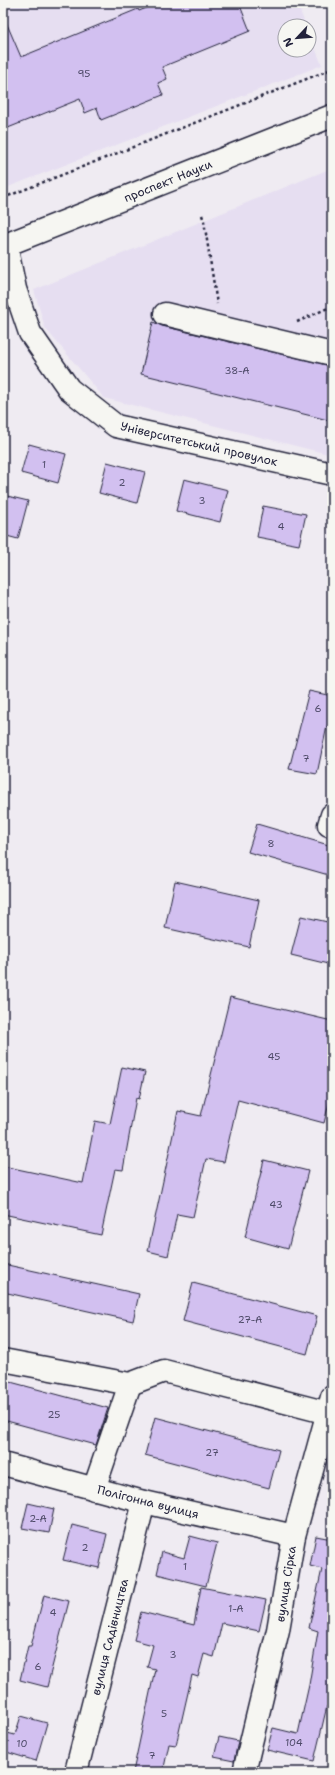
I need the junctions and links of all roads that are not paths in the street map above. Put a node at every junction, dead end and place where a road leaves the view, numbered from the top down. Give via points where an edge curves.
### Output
1 (332, 116) edge
2 (5, 246) edge
3 (165, 314) dead end
4 (332, 354) edge
5 (332, 474) edge
6 (3, 1360) edge
7 (130, 1384) junction
8 (330, 1405) edge
9 (3, 1464) edge
10 (94, 1488) junction
11 (144, 1502) junction
12 (294, 1536) junction
13 (76, 1772) edge
14 (244, 1772) edge

1 - 2 street, проспект Науки
2 - 5 street, Університетський провулок via 15,289 30,333 69,389 116,426
3 - 4 street
6 - 7 street
7 - 8 street via 164,1371
7 - 10 street
8 - 12 street, вулиця Сірка
9 - 10 street, Полігонна вулиця
10 - 11 street, Полігонна вулиця
11 - 12 street, Полігонна вулиця
11 - 13 street, вулиця Садівництва
12 - 14 street, вулиця Сірка via 278,1630

